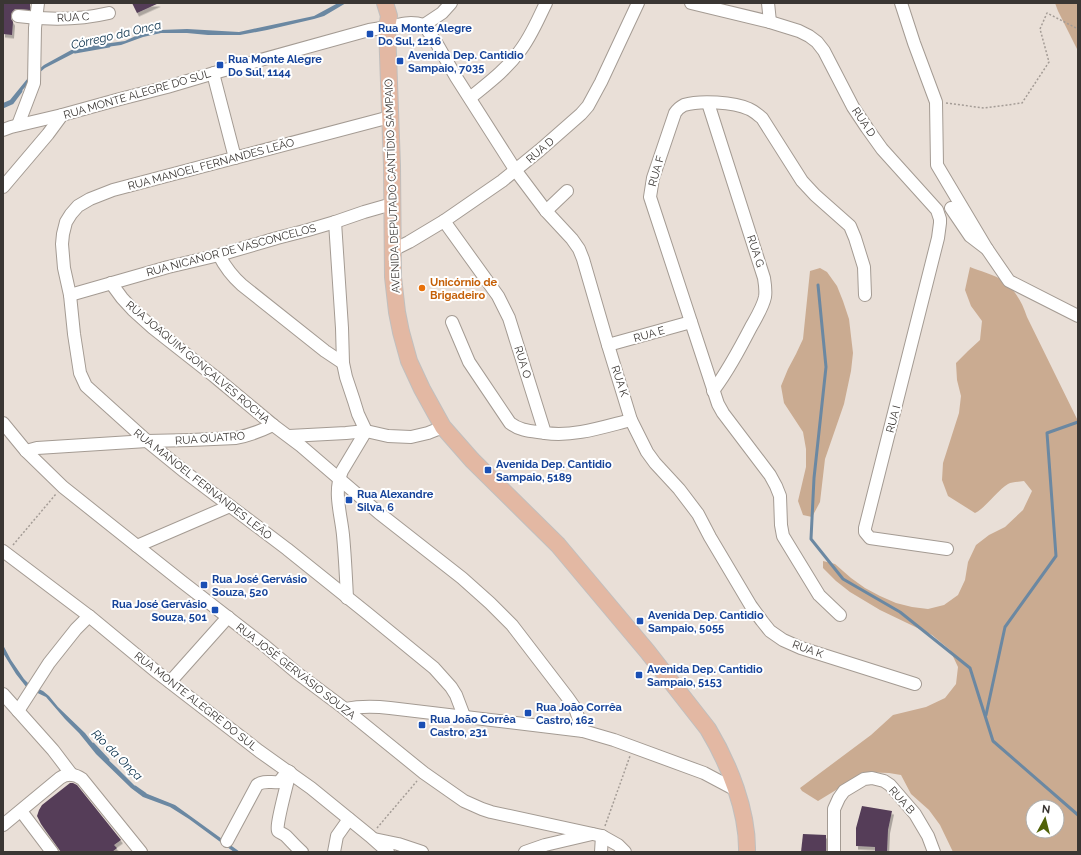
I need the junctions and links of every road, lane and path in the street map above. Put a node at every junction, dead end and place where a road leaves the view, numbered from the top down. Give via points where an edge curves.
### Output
1 (38, 3) edge
2 (385, 3) edge
3 (451, 3) edge
4 (546, 3) edge
5 (638, 3) edge
6 (692, 3) edge
7 (768, 3) edge
8 (901, 3) edge
9 (109, 13) dead end
10 (18, 16) dead end
11 (770, 22) junction
12 (36, 23) junction
13 (424, 25) junction
14 (387, 27) junction
15 (1078, 29) edge
16 (214, 73) junction
17 (470, 98) junction
18 (936, 102) junction
19 (708, 103) junction
20 (62, 115) junction
21 (390, 117) junction
22 (18, 125) junction
23 (3, 130) edge
24 (234, 158) junction
25 (516, 171) junction
26 (3, 187) edge
27 (567, 192) dead end
28 (392, 204) junction
29 (951, 208) dead end
30 (546, 211) junction
31 (444, 221) junction
32 (335, 222) junction
33 (940, 224) joint
34 (986, 249) junction
35 (393, 250) junction
36 (219, 255) junction
37 (111, 283) junction
38 (865, 294) dead end
39 (70, 295) junction
40 (1078, 316) edge
41 (452, 322) dead end
42 (690, 322) junction
43 (608, 345) junction
44 (343, 363) junction
45 (713, 391) junction
46 (631, 420) junction
47 (3, 423) edge
48 (273, 425) junction
49 (443, 428) junction
50 (366, 431) junction
51 (544, 433) junction
52 (289, 436) junction
53 (146, 441) junction
54 (26, 451) junction
55 (339, 478) junction
56 (63, 487) junction
57 (230, 506) junction
58 (137, 546) junction
59 (947, 549) dead end
60 (4, 553) edge
61 (347, 598) junction
62 (840, 615) dead end
63 (89, 616) junction
64 (228, 617) junction
65 (170, 682) junction
66 (915, 684) dead end
67 (3, 694) edge
68 (345, 709) junction
69 (18, 711) junction
70 (464, 716) junction
71 (583, 731) junction
72 (633, 747) junction
73 (289, 772) junction
74 (730, 772) junction
75 (424, 773) junction
76 (704, 773) junction
77 (70, 775) junction
78 (736, 790) junction
79 (21, 811) junction
80 (349, 819) junction
81 (3, 825) edge
82 (598, 834) junction
83 (372, 838) junction
84 (227, 841) dead end
85 (52, 852) edge
86 (141, 852) edge
87 (302, 852) edge
88 (334, 852) edge
89 (388, 852) edge
90 (422, 852) edge
91 (525, 852) edge
92 (601, 852) edge
93 (625, 852) edge
94 (747, 852) edge
95 (834, 852) edge
96 (934, 852) edge

1 - 12 street
2 - 14 main road, AVENIDA DEPUTADO CANTÍDIO SAMPAIO via 389,16
3 - 13 street via 442,13
4 - 17 street via 520,51
5 - 25 street, RUA D via 588,106
6 - 11 street, RUA D
7 - 11 street
8 - 18 street
9 - 12 street, RUA C
10 - 12 street, RUA C
11 - 33 street, RUA D via 799,31 817,42 867,128 887,155 934,207
12 - 22 street via 34,82
13 - 14 street via 403,23
13 - 17 street, RUA K
14 - 16 street, RUA MONTE ALEGRE DO SUL
14 - 21 main road, AVENIDA DEPUTADO CANTÍDIO SAMPAIO
15 - 18 path via 1047,13 1040,29 1049,62 1022,103 984,108
16 - 20 street, RUA MONTE ALEGRE DO SUL
16 - 24 street
17 - 25 street, RUA K
18 - 34 street via 937,165
19 - 38 street, RUA F via 729,103 748,109 762,118 802,181 850,226 864,267
19 - 42 street, RUA F via 684,105 675,113 653,178 650,197
19 - 45 street, RUA G via 766,288 759,313 727,372
20 - 22 street, RUA MONTE ALEGRE DO SUL
20 - 26 street
21 - 24 street, RUA MANOEL FERNANDES LEÃO
21 - 28 main road, AVENIDA DEPUTADO CANTÍDIO SAMPAIO
22 - 23 street, RUA MONTE ALEGRE DO SUL
24 - 39 street, RUA MANOEL FERNANDES LEÃO via 113,190 78,206 66,222 62,244
25 - 30 street, RUA K
25 - 31 street, RUA D
27 - 30 street
28 - 32 street, RUA NICANOR DE VASCONCELOS
28 - 35 main road, AVENIDA DEPUTADO CANTÍDIO SAMPAIO
29 - 34 street via 970,236
30 - 43 street, RUA K via 579,249
31 - 35 street, RUA D
31 - 51 street, RUA O via 498,296 509,318
32 - 36 street, RUA NICANOR DE VASCONCELOS
32 - 44 street
33 - 59 street, RUA I via 932,265 865,528 870,538
34 - 40 street via 1009,281
35 - 49 main road, AVENIDA DEPUTADO CANTÍDIO SAMPAIO via 393,282 401,332 409,360
36 - 37 street, RUA NICANOR DE VASCONCELOS
36 - 44 street via 225,267 242,285
37 - 39 street, RUA NICANOR DE VASCONCELOS
37 - 48 street, RUA JOAQUIM GONÇALVES ROCHA via 122,298 153,328
39 - 53 street, RUA MANOEL FERNANDES LEÃO via 82,380 91,392
41 - 51 street via 469,362 510,423 523,430
42 - 43 street, RUA E
42 - 45 street, RUA F
43 - 46 street, RUA K
44 - 50 street via 358,414
45 - 62 street, RUA F via 723,414 770,474 776,486 780,496 781,530 786,541 819,595
46 - 51 street via 574,434
46 - 66 street, RUA K via 647,452 698,514 751,606 770,630 783,640 801,648
47 - 54 street, RUA JOSÉ GERVÁSIO SOUZA
48 - 52 street, RUA JOAQUIM GONÇALVES ROCHA
48 - 53 street, RUA QUATRO via 248,436 236,438
49 - 50 street via 411,437 388,436
49 - 74 main road, AVENIDA DEPUTADO CANTÍDIO SAMPAIO via 558,545 647,651 708,729
50 - 52 street
50 - 55 street
52 - 55 street, RUA JOAQUIM GONÇALVES ROCHA
53 - 54 street, RUA QUATRO via 37,448
53 - 57 street, RUA MANOEL FERNANDES LEÃO
54 - 56 street, RUA JOSÉ GERVÁSIO SOUZA
55 - 61 street via 337,488
55 - 71 street, RUA JOAQUIM GONÇALVES ROCHA via 462,578 512,624 575,708
56 - 58 street, RUA JOSÉ GERVÁSIO SOUZA
56 - 60 path
57 - 58 street
57 - 61 street, RUA MANOEL FERNANDES LEÃO
58 - 64 street, RUA JOSÉ GERVÁSIO SOUZA
60 - 63 street, RUA MONTE ALEGRE DO SUL
61 - 70 street, RUA MANOEL FERNANDES LEÃO via 434,668 451,687
63 - 65 street, RUA MONTE ALEGRE DO SUL
63 - 69 street via 49,663
64 - 65 street
64 - 68 street, RUA JOSÉ GERVÁSIO SOUZA
65 - 73 street, RUA MONTE ALEGRE DO SUL
67 - 69 street
68 - 70 street via 371,706
68 - 75 street, RUA JOSÉ GERVÁSIO SOUZA
69 - 77 street
70 - 71 street
71 - 72 street
72 - 76 street
72 - 82 path
73 - 80 street, RUA MONTE ALEGRE DO SUL
73 - 84 street via 279,782 262,782 257,785
73 - 87 street via 277,829
74 - 76 street
74 - 78 main road, AVENIDA DEPUTADO CANTÍDIO SAMPAIO
75 - 82 street, RUA JOSÉ GERVÁSIO SOUZA via 464,802 482,810
75 - 83 path
76 - 78 street
77 - 79 street via 60,778
77 - 86 street via 82,779
78 - 94 main road, AVENIDA DEPUTADO CANTÍDIO SAMPAIO via 745,829
79 - 81 street
79 - 85 street
80 - 83 street, RUA MONTE ALEGRE DO SUL
80 - 88 street via 337,836
82 - 91 street
82 - 92 street
82 - 93 street, RUA JOSÉ GERVÁSIO SOUZA
83 - 89 street, RUA MONTE ALEGRE DO SUL
83 - 90 street
95 - 96 street, RUA B via 834,809 839,798 844,791 864,779 872,778 890,785 915,814

